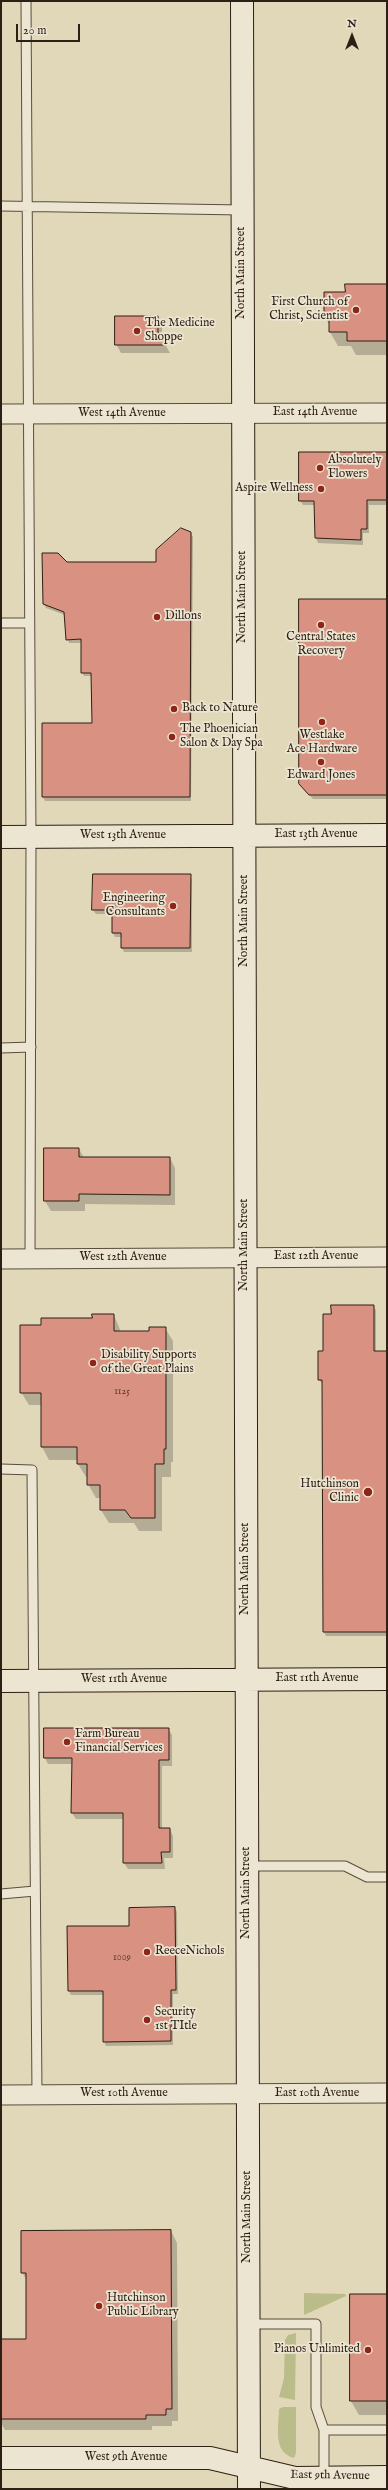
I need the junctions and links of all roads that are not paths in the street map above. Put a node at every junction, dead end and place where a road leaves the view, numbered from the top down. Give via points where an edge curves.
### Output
1 (26, 1) edge
2 (242, 1) edge
3 (1, 206) edge
4 (29, 206) junction
5 (242, 210) junction
6 (243, 413) junction
7 (387, 413) edge
8 (1, 414) edge
9 (29, 414) junction
10 (1, 623) edge
11 (29, 623) junction
12 (245, 835) junction
13 (387, 835) edge
14 (1, 837) edge
15 (31, 837) junction
16 (31, 1047) junction
17 (1, 1048) edge
18 (387, 1257) edge
19 (245, 1258) junction
20 (1, 1259) edge
21 (30, 1259) junction
22 (1, 1469) edge
23 (246, 1679) junction
24 (387, 1679) edge
25 (1, 1681) edge
26 (32, 1681) junction
27 (247, 1866) junction
28 (387, 1877) edge
29 (35, 1891) junction
30 (1, 1894) edge
31 (387, 2093) edge
32 (248, 2094) junction
33 (1, 2095) edge
34 (37, 2095) junction
35 (249, 2324) junction
36 (324, 2430) junction
37 (387, 2430) edge
38 (1, 2458) edge
39 (249, 2468) junction
40 (387, 2477) edge
41 (324, 2478) junction
42 (249, 2489) edge

1 - 4 lane
2 - 5 main road, North Main Street
3 - 4 lane
4 - 5 lane
4 - 9 lane
5 - 6 main road, North Main Street
6 - 7 street, East 14th Avenue
6 - 9 street, West 14th Avenue
6 - 12 main road, North Main Street
8 - 9 street, West 14th Avenue
9 - 11 lane
10 - 11 lane
11 - 15 lane
12 - 13 main road, East 13th Avenue
12 - 15 main road, West 13th Avenue
12 - 19 main road, North Main Street
14 - 15 main road, West 13th Avenue
15 - 16 lane
16 - 17 lane
16 - 21 lane
18 - 19 street, East 12th Avenue
19 - 21 street, West 12th Avenue
19 - 23 main road, North Main Street
20 - 21 street, West 12th Avenue
22 - 26 lane via 32,1470
23 - 24 main road, East 11th Avenue
23 - 26 main road, West 11th Avenue
23 - 27 main road, North Main Street
25 - 26 main road, West 11th Avenue
26 - 29 lane
27 - 28 lane via 345,1866 367,1877
27 - 32 main road, North Main Street
29 - 30 lane
29 - 34 lane
31 - 32 street, East 10th Avenue
32 - 34 street, West 10th Avenue
32 - 35 main road, North Main Street
33 - 34 street, West 10th Avenue
35 - 36 lane via 316,2324 316,2407
35 - 39 main road, North Main Street
36 - 37 lane
36 - 41 lane
38 - 39 main road, West 9th Avenue via 210,2458
39 - 41 main road, East 9th Avenue via 295,2478
39 - 42 main road, North Main Street
40 - 41 main road, East 9th Avenue

